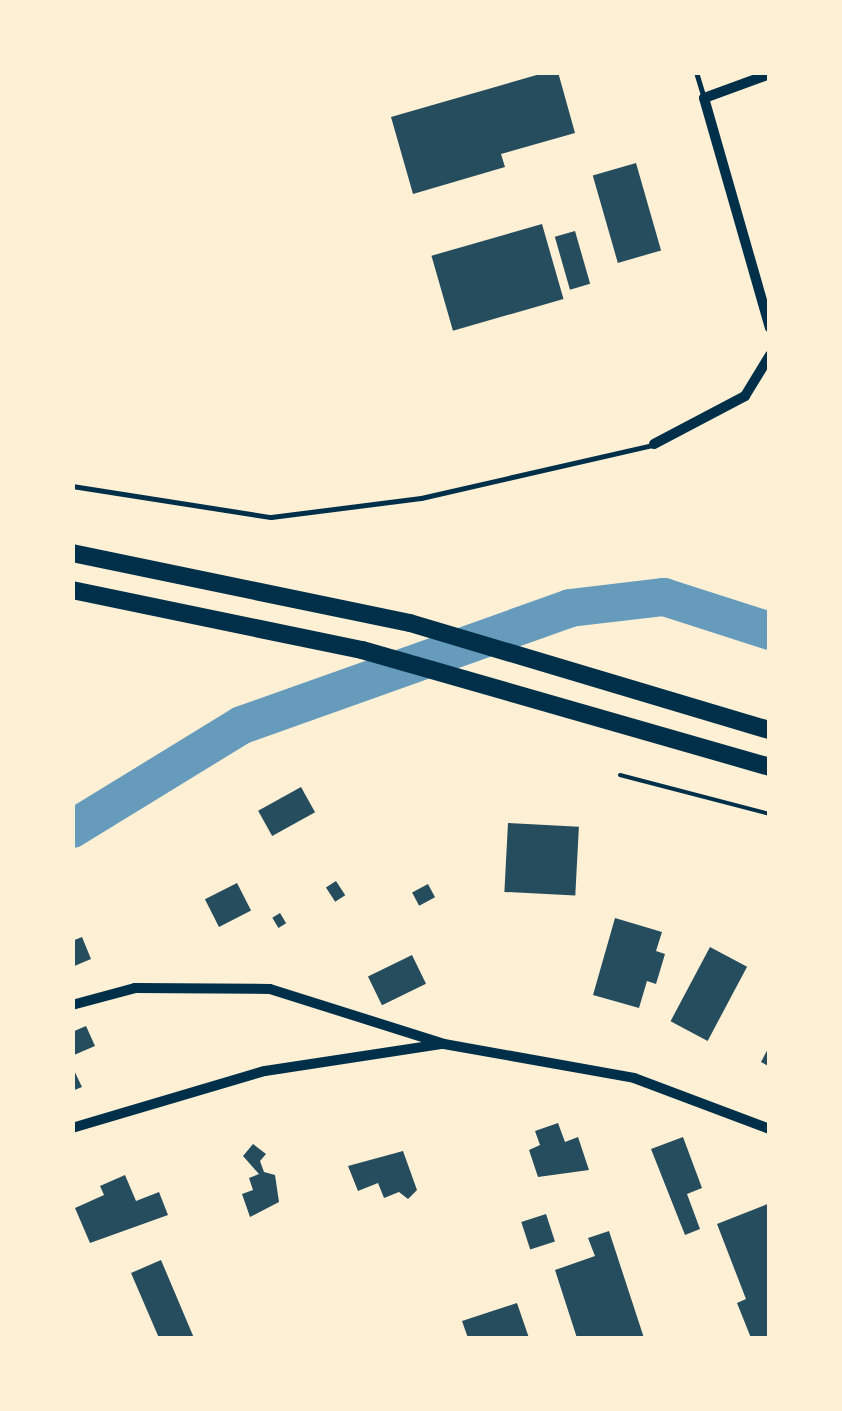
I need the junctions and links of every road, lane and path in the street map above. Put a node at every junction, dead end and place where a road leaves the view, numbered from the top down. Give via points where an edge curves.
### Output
1 (696, 72) edge
2 (770, 74) edge
3 (704, 98) junction
4 (770, 328) edge
5 (770, 355) edge
6 (654, 444) joint
7 (72, 486) edge
8 (72, 553) edge
9 (72, 590) edge
10 (770, 730) edge
11 (770, 766) edge
12 (620, 775) dead end
13 (770, 814) edge
14 (72, 1004) edge
15 (444, 1044) junction
16 (72, 1128) edge
17 (770, 1128) edge

1 - 3 lane
2 - 3 street
3 - 4 street
5 - 6 street via 745,396
6 - 7 lane via 422,498 271,517
8 - 10 highway via 410,623
9 - 11 highway via 362,650
12 - 13 path
14 - 15 street via 135,988 270,988
15 - 16 street via 265,1071
15 - 17 street via 634,1078

